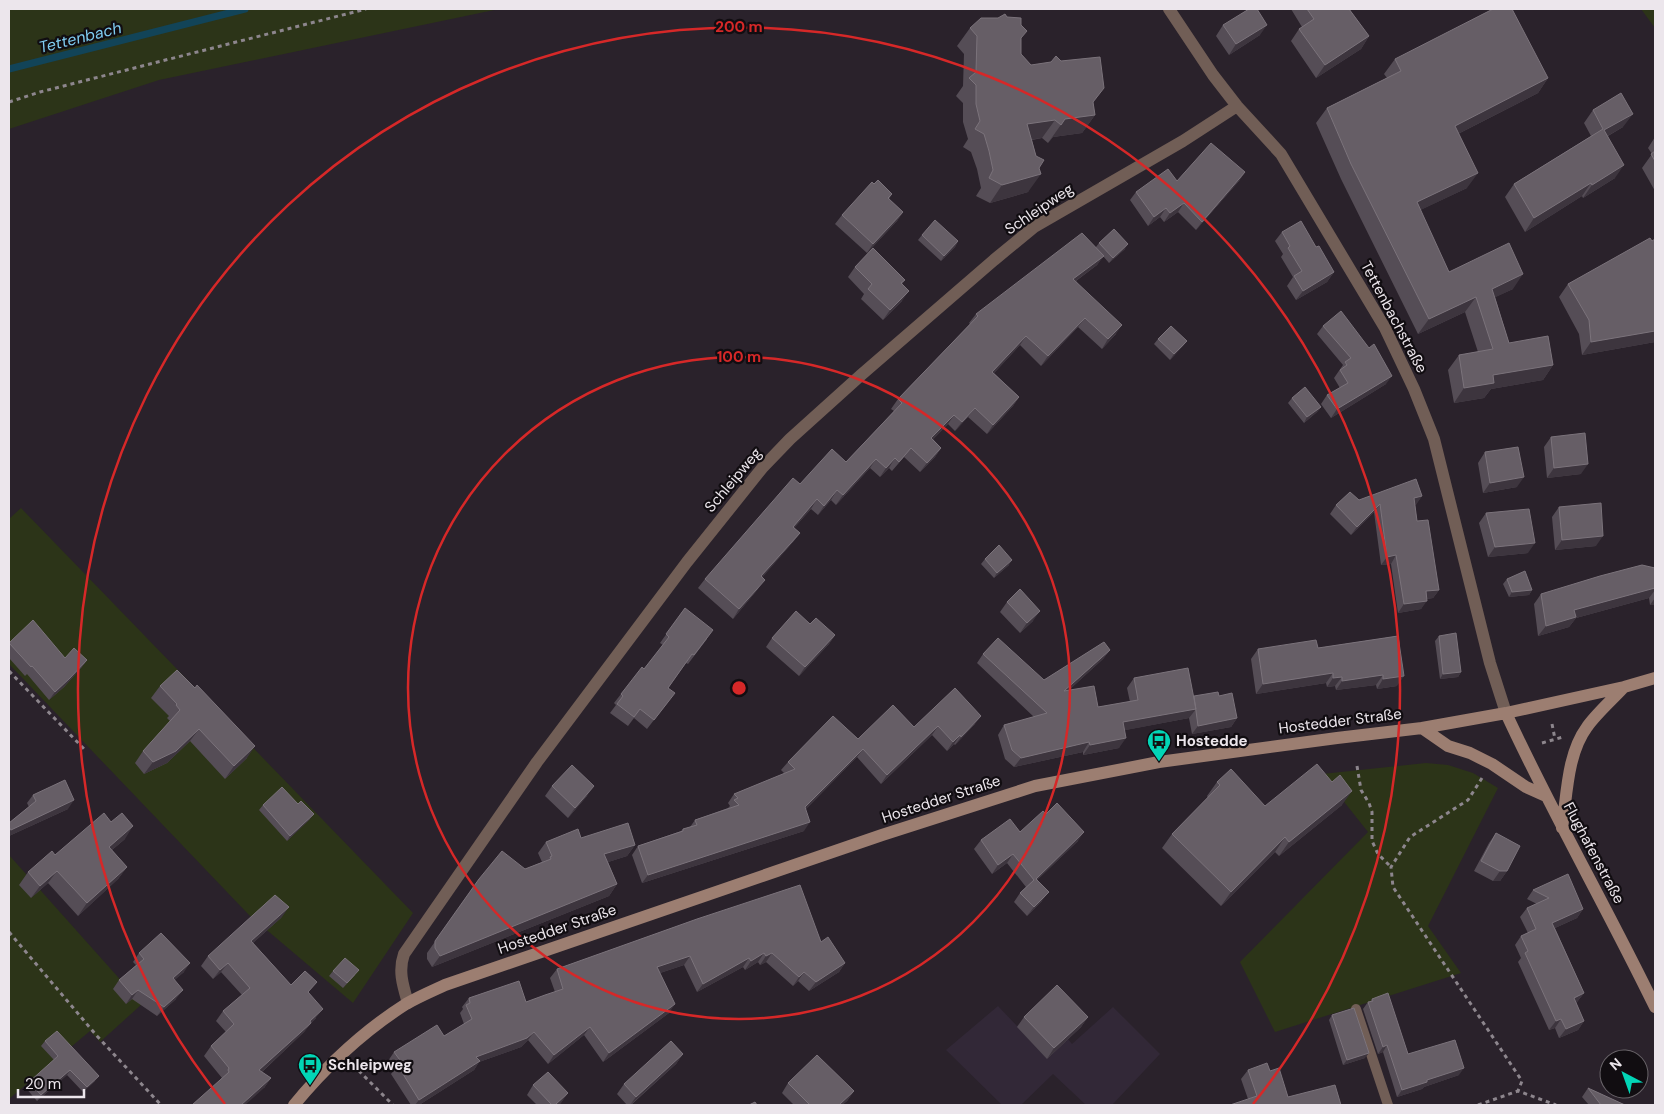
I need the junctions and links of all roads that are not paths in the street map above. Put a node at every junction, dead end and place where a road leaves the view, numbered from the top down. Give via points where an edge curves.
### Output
1 (1169, 9) edge
2 (1237, 106) junction
3 (1655, 678) edge
4 (1624, 687) junction
5 (1506, 713) junction
6 (1422, 728) junction
7 (1546, 796) junction
8 (1562, 828) junction
9 (408, 1003) junction
10 (1655, 1007) edge
11 (1356, 1009) edge
12 (294, 1105) edge
13 (1388, 1105) edge

1 - 2 street, Tettenbachstraße
2 - 5 street, Tettenbachstraße via 1281,154 1302,187 1385,328 1414,389 1434,439 1490,663
2 - 9 street, Schleipweg via 1034,227 861,375 763,467 687,562 537,762 404,954 400,964
3 - 4 main road, Hostedder Straße
4 - 5 main road, Hostedder Straße
4 - 8 main road via 1579,739
5 - 6 main road, Hostedder Straße
5 - 7 main road, Flughafenstraße
6 - 7 main road via 1448,746 1492,764
6 - 9 main road, Hostedder Straße via 1159,762 1035,786 520,958 445,985
7 - 8 main road, Flughafenstraße
8 - 10 main road, Flughafenstraße
9 - 12 main road, Hostedder Straße via 341,1053
11 - 13 lane

